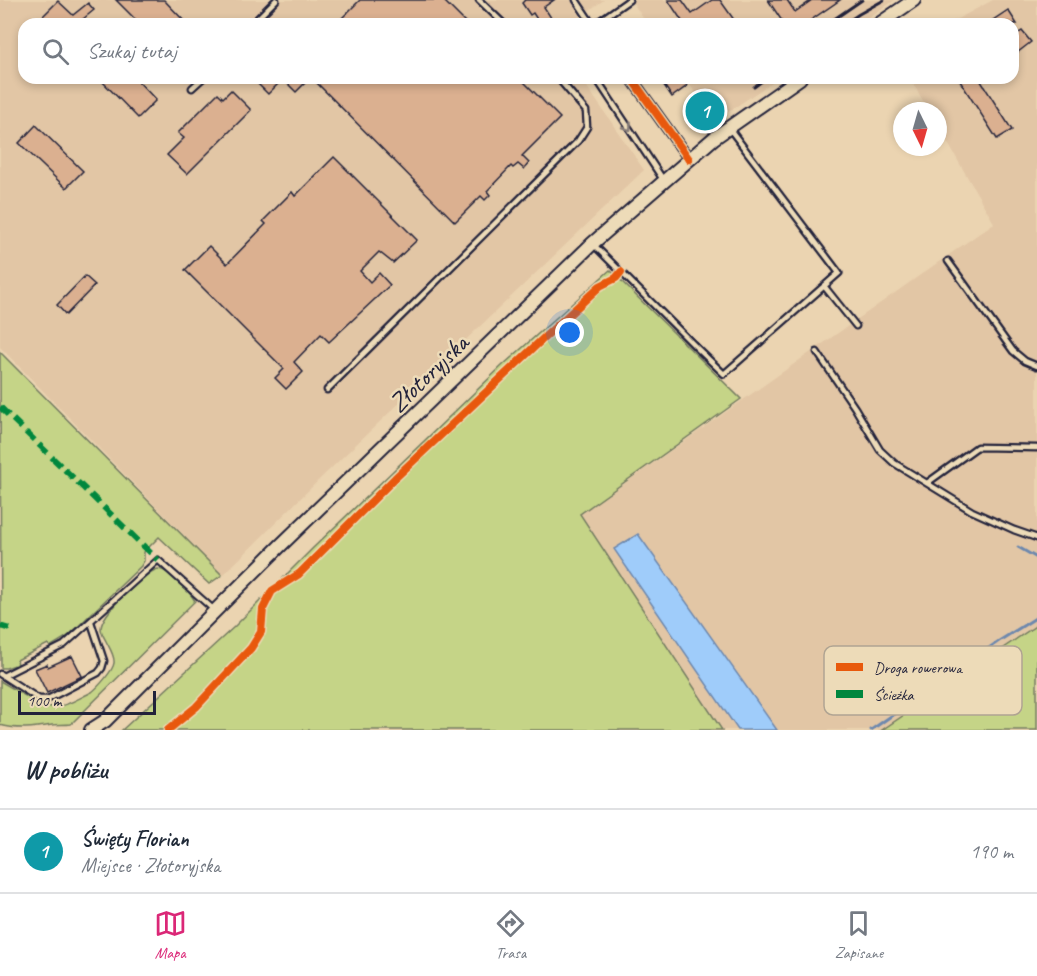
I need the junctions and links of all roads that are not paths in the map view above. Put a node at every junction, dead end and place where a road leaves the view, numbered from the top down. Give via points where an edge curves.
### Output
1 (276, 0) edge
2 (479, 0) edge
3 (576, 0) edge
4 (629, 0) edge
5 (914, 0) edge
6 (258, 18) edge
7 (498, 18) edge
8 (590, 18) edge
9 (603, 18) edge
10 (888, 18) edge
11 (196, 84) edge
12 (563, 84) edge
13 (600, 84) edge
14 (635, 84) edge
15 (791, 84) edge
16 (192, 88) dead end
17 (729, 128) junction
18 (689, 159) junction
19 (665, 181) junction
20 (593, 243) junction
21 (948, 261) dead end
22 (824, 286) junction
23 (856, 326) dead end
24 (817, 352) dead end
25 (1037, 366) edge
26 (327, 390) dead end
27 (1037, 448) edge
28 (927, 483) junction
29 (1037, 538) edge
30 (216, 611) junction
31 (91, 622) junction
32 (2, 675) edge
33 (102, 725) edge
34 (91, 730) edge

1 - 6 lane
2 - 7 lane
3 - 8 lane
4 - 9 lane
5 - 10 main road
11 - 16 lane
12 - 26 lane via 586,111 587,127 578,141
13 -> 19 lane
14 - 18 street
15 - 17 main road, Złotoryjska
17 - 18 main road, Złotoryjska
17 - 22 lane via 839,273
18 - 19 main road, Złotoryjska
19 - 20 main road, Złotoryjska
20 - 22 lane via 724,374
20 - 30 main road, Złotoryjska
21 - 25 lane via 1013,351
22 - 23 lane
24 - 28 lane via 880,450
27 - 28 lane via 977,447
28 - 29 lane via 972,511
30 - 31 lane via 158,560
30 - 33 main road, Złotoryjska
31 - 32 lane via 64,645
31 - 32 lane via 104,661 98,673 44,700
33 - 34 main road, Złotoryjska

